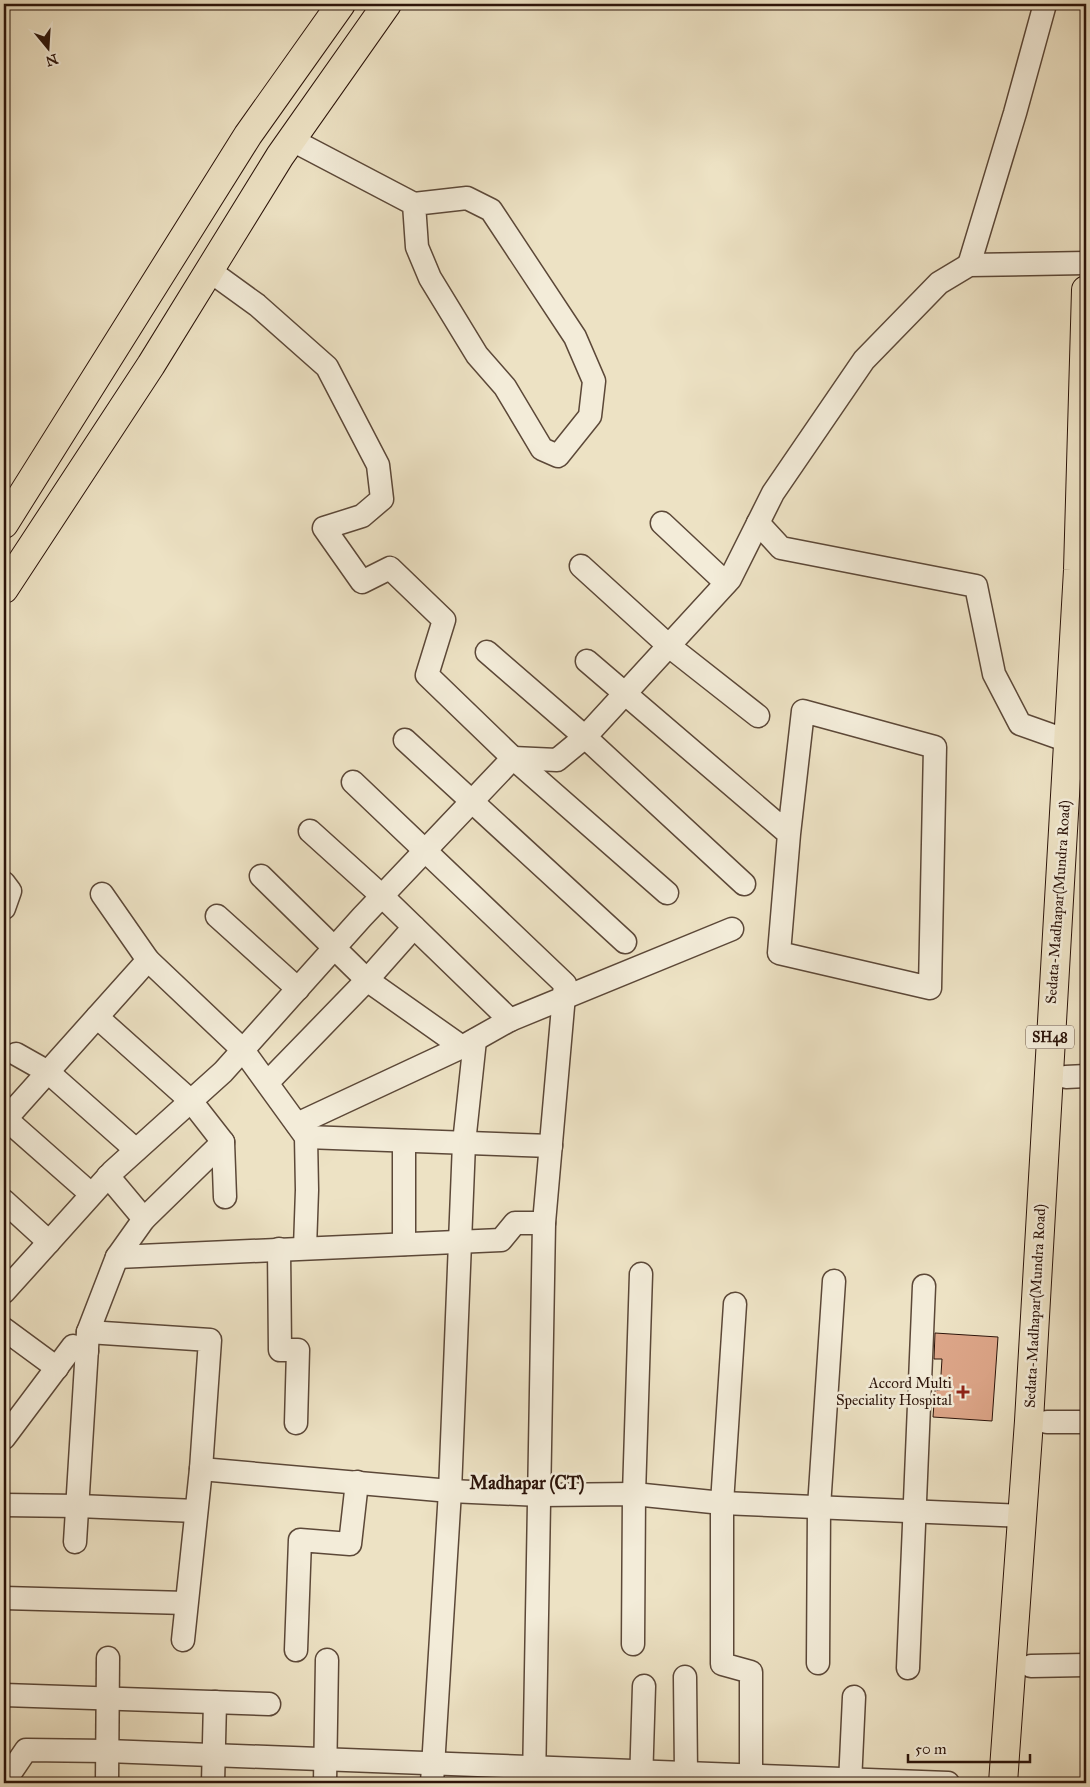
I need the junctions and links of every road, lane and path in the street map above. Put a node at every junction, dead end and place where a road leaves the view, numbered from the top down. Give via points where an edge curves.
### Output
1 (342, 4) edge
2 (387, 4) edge
3 (1044, 4) edge
4 (292, 140) junction
5 (414, 204) junction
6 (1086, 263) edge
7 (969, 265) junction
8 (210, 271) junction
9 (1086, 290) edge
10 (1083, 488) edge
11 (662, 523) dead end
12 (758, 523) junction
13 (4, 524) edge
14 (581, 566) dead end
15 (726, 583) junction
16 (4, 589) edge
17 (669, 646) junction
18 (487, 652) dead end
19 (587, 661) dead end
20 (624, 695) junction
21 (758, 716) dead end
22 (585, 737) junction
23 (405, 740) dead end
24 (1077, 745) edge
25 (513, 758) junction
26 (353, 782) dead end
27 (470, 803) junction
28 (310, 831) dead end
29 (789, 834) junction
30 (426, 850) junction
31 (261, 876) dead end
32 (4, 883) edge
33 (744, 884) dead end
34 (667, 893) dead end
35 (102, 894) dead end
36 (382, 896) junction
37 (4, 908) edge
38 (217, 916) dead end
39 (414, 927) junction
40 (732, 929) dead end
41 (625, 942) dead end
42 (335, 948) junction
43 (148, 960) junction
44 (367, 980) junction
45 (298, 989) junction
46 (564, 999) junction
47 (97, 1017) junction
48 (510, 1020) junction
49 (468, 1043) junction
50 (243, 1050) junction
51 (16, 1054) dead end
52 (48, 1072) junction
53 (1076, 1076) edge
54 (268, 1082) junction
55 (191, 1101) junction
56 (8, 1110) edge
57 (301, 1131) junction
58 (404, 1141) junction
59 (223, 1142) junction
60 (464, 1143) junction
61 (551, 1146) junction
62 (136, 1150) junction
63 (108, 1176) junction
64 (91, 1194) junction
65 (225, 1197) dead end
66 (4, 1201) edge
67 (144, 1220) junction
68 (544, 1223) junction
69 (460, 1241) junction
70 (49, 1242) junction
71 (404, 1244) junction
72 (305, 1248) junction
73 (279, 1249) junction
74 (117, 1256) junction
75 (641, 1274) dead end
76 (834, 1281) dead end
77 (924, 1286) dead end
78 (5, 1288) edge
79 (735, 1304) dead end
80 (4, 1329) edge
81 (88, 1342) junction
82 (57, 1368) junction
83 (1047, 1422) junction
84 (1086, 1422) edge
85 (296, 1423) dead end
86 (4, 1438) edge
87 (200, 1469) junction
88 (357, 1482) junction
89 (450, 1491) junction
90 (540, 1494) junction
91 (634, 1494) junction
92 (722, 1503) junction
93 (4, 1505) edge
94 (78, 1506) junction
95 (819, 1507) junction
96 (196, 1511) junction
97 (916, 1511) junction
98 (1022, 1516) junction
99 (75, 1542) dead end
100 (4, 1598) edge
101 (186, 1603) junction
102 (182, 1640) dead end
103 (633, 1644) dead end
104 (296, 1650) dead end
105 (108, 1658) dead end
106 (327, 1660) dead end
107 (818, 1663) dead end
108 (1086, 1665) edge
109 (1031, 1666) junction
110 (908, 1668) dead end
111 (686, 1677) dead end
112 (644, 1686) dead end
113 (4, 1696) edge
114 (854, 1697) dead end
115 (108, 1699) junction
116 (216, 1702) junction
117 (269, 1704) dead end
118 (107, 1751) junction
119 (214, 1754) junction
120 (326, 1758) junction
121 (432, 1773) edge
122 (686, 1773) junction
123 (534, 1775) edge
124 (641, 1777) edge
125 (7, 1778) edge
126 (751, 1779) edge
127 (850, 1781) edge
128 (107, 1783) edge
129 (213, 1783) edge
130 (325, 1783) edge
131 (948, 1783) edge
132 (1003, 1783) edge
133 (1021, 1783) edge

1 - 13 main road via 248,135
2 - 4 main road
3 - 7 street
4 - 5 street
4 - 8 main road
5 - 5 street via 467,198 491,210 575,336 594,381 590,416 558,456 542,449 506,387 477,355 430,278 417,247
6 - 7 street
7 - 12 street via 938,283 864,360 774,493
8 - 16 main road
8 - 25 street via 257,305 326,367 378,465 382,499 362,516 324,528 362,582 390,568 444,620 427,675
9 - 10 main road, Sedata-Madhapar(Mundra Road) / SH48
10 - 24 main road, Sedata-Madhapar(Mundra Road) / SH48
11 - 15 street
12 - 15 street
12 - 24 street via 781,548 976,586 994,674 1020,724
14 - 17 street
15 - 17 street
17 - 20 street
17 - 21 street
18 - 22 street
19 - 20 street
20 - 22 street
20 - 29 street
22 - 25 street via 557,760
22 - 33 street
23 - 27 street
24 - 53 main road, Sedata-Madhapar(Mundra Road) / SH48
24 - 98 main road, Sedata-Madhapar(Mundra Road) / SH48
25 - 27 street
25 - 34 street
26 - 30 street
27 - 30 street
27 - 41 street
28 - 36 street
29 - 29 street via 802,711 935,746 930,988 779,953
30 - 36 street
30 - 46 street via 565,984
31 - 42 street
32 - 37 street via 10,891
35 - 43 street
36 - 39 street
36 - 42 street
38 - 45 street
39 - 44 street
39 - 48 street
40 - 46 street
42 - 44 street
42 - 45 street
43 - 47 street
43 - 50 street
44 - 49 street
44 - 54 street
45 - 50 street
46 - 48 street
46 - 61 street
47 - 52 street
47 - 55 street
48 - 49 street
49 - 57 street
49 - 60 street
50 - 54 street
50 - 55 street
51 - 52 street
52 - 56 street
52 - 62 street
53 - 83 main road, Sedata-Madhapar(Mundra Road) / SH48
54 - 57 street
55 - 59 street
55 - 62 street
56 - 64 street
57 - 58 street
57 - 72 street via 307,1190
58 - 60 street
58 - 71 street
59 - 65 street
59 - 67 street
60 - 61 street
60 - 69 street
61 - 68 street
62 - 63 street
63 - 64 street
63 - 67 street
64 - 70 street
66 - 70 street
67 - 74 street
68 - 69 street via 516,1223 501,1240
68 - 90 street
69 - 71 street
69 - 89 street
70 - 78 street
71 - 72 street
72 - 73 street
73 - 74 street
73 - 85 street via 280,1350 298,1350
74 - 81 street
75 - 91 street
76 - 95 street
77 - 97 street
79 - 92 street
80 - 82 street
81 - 82 street via 73,1346
81 - 87 street via 210,1340
81 - 94 street
82 - 86 street
83 - 84 street
83 - 109 main road, Sedata-Madhapar(Mundra Road) / SH48
87 - 88 street
87 - 96 street
88 - 89 street
88 - 104 street via 350,1544 300,1540
89 - 90 street
89 - 121 street
90 - 91 street
90 - 123 street
91 - 92 street
91 - 103 street
92 - 95 street
92 - 126 street via 722,1664 751,1672
93 - 94 street
94 - 96 street
94 - 99 street
95 - 97 street
95 - 107 street
96 - 101 street
97 - 98 street
97 - 110 street
98 - 132 main road, Sedata-Madhapar(Mundra Road) / SH48
100 - 101 street
101 - 102 street
105 - 115 street
106 - 120 street
108 - 109 street
109 - 133 main road, Sedata-Madhapar(Mundra Road) / SH48
111 - 122 street
112 - 124 street
113 - 115 street
114 - 127 street
115 - 116 street
115 - 118 street
116 - 117 street
116 - 119 street
118 - 119 street
118 - 125 street via 26,1750
118 - 128 street
119 - 120 street
119 - 129 street
120 - 121 street
120 - 130 street
121 - 123 street
122 - 124 street
122 - 126 street
123 - 124 street
126 - 127 street
127 - 131 street

